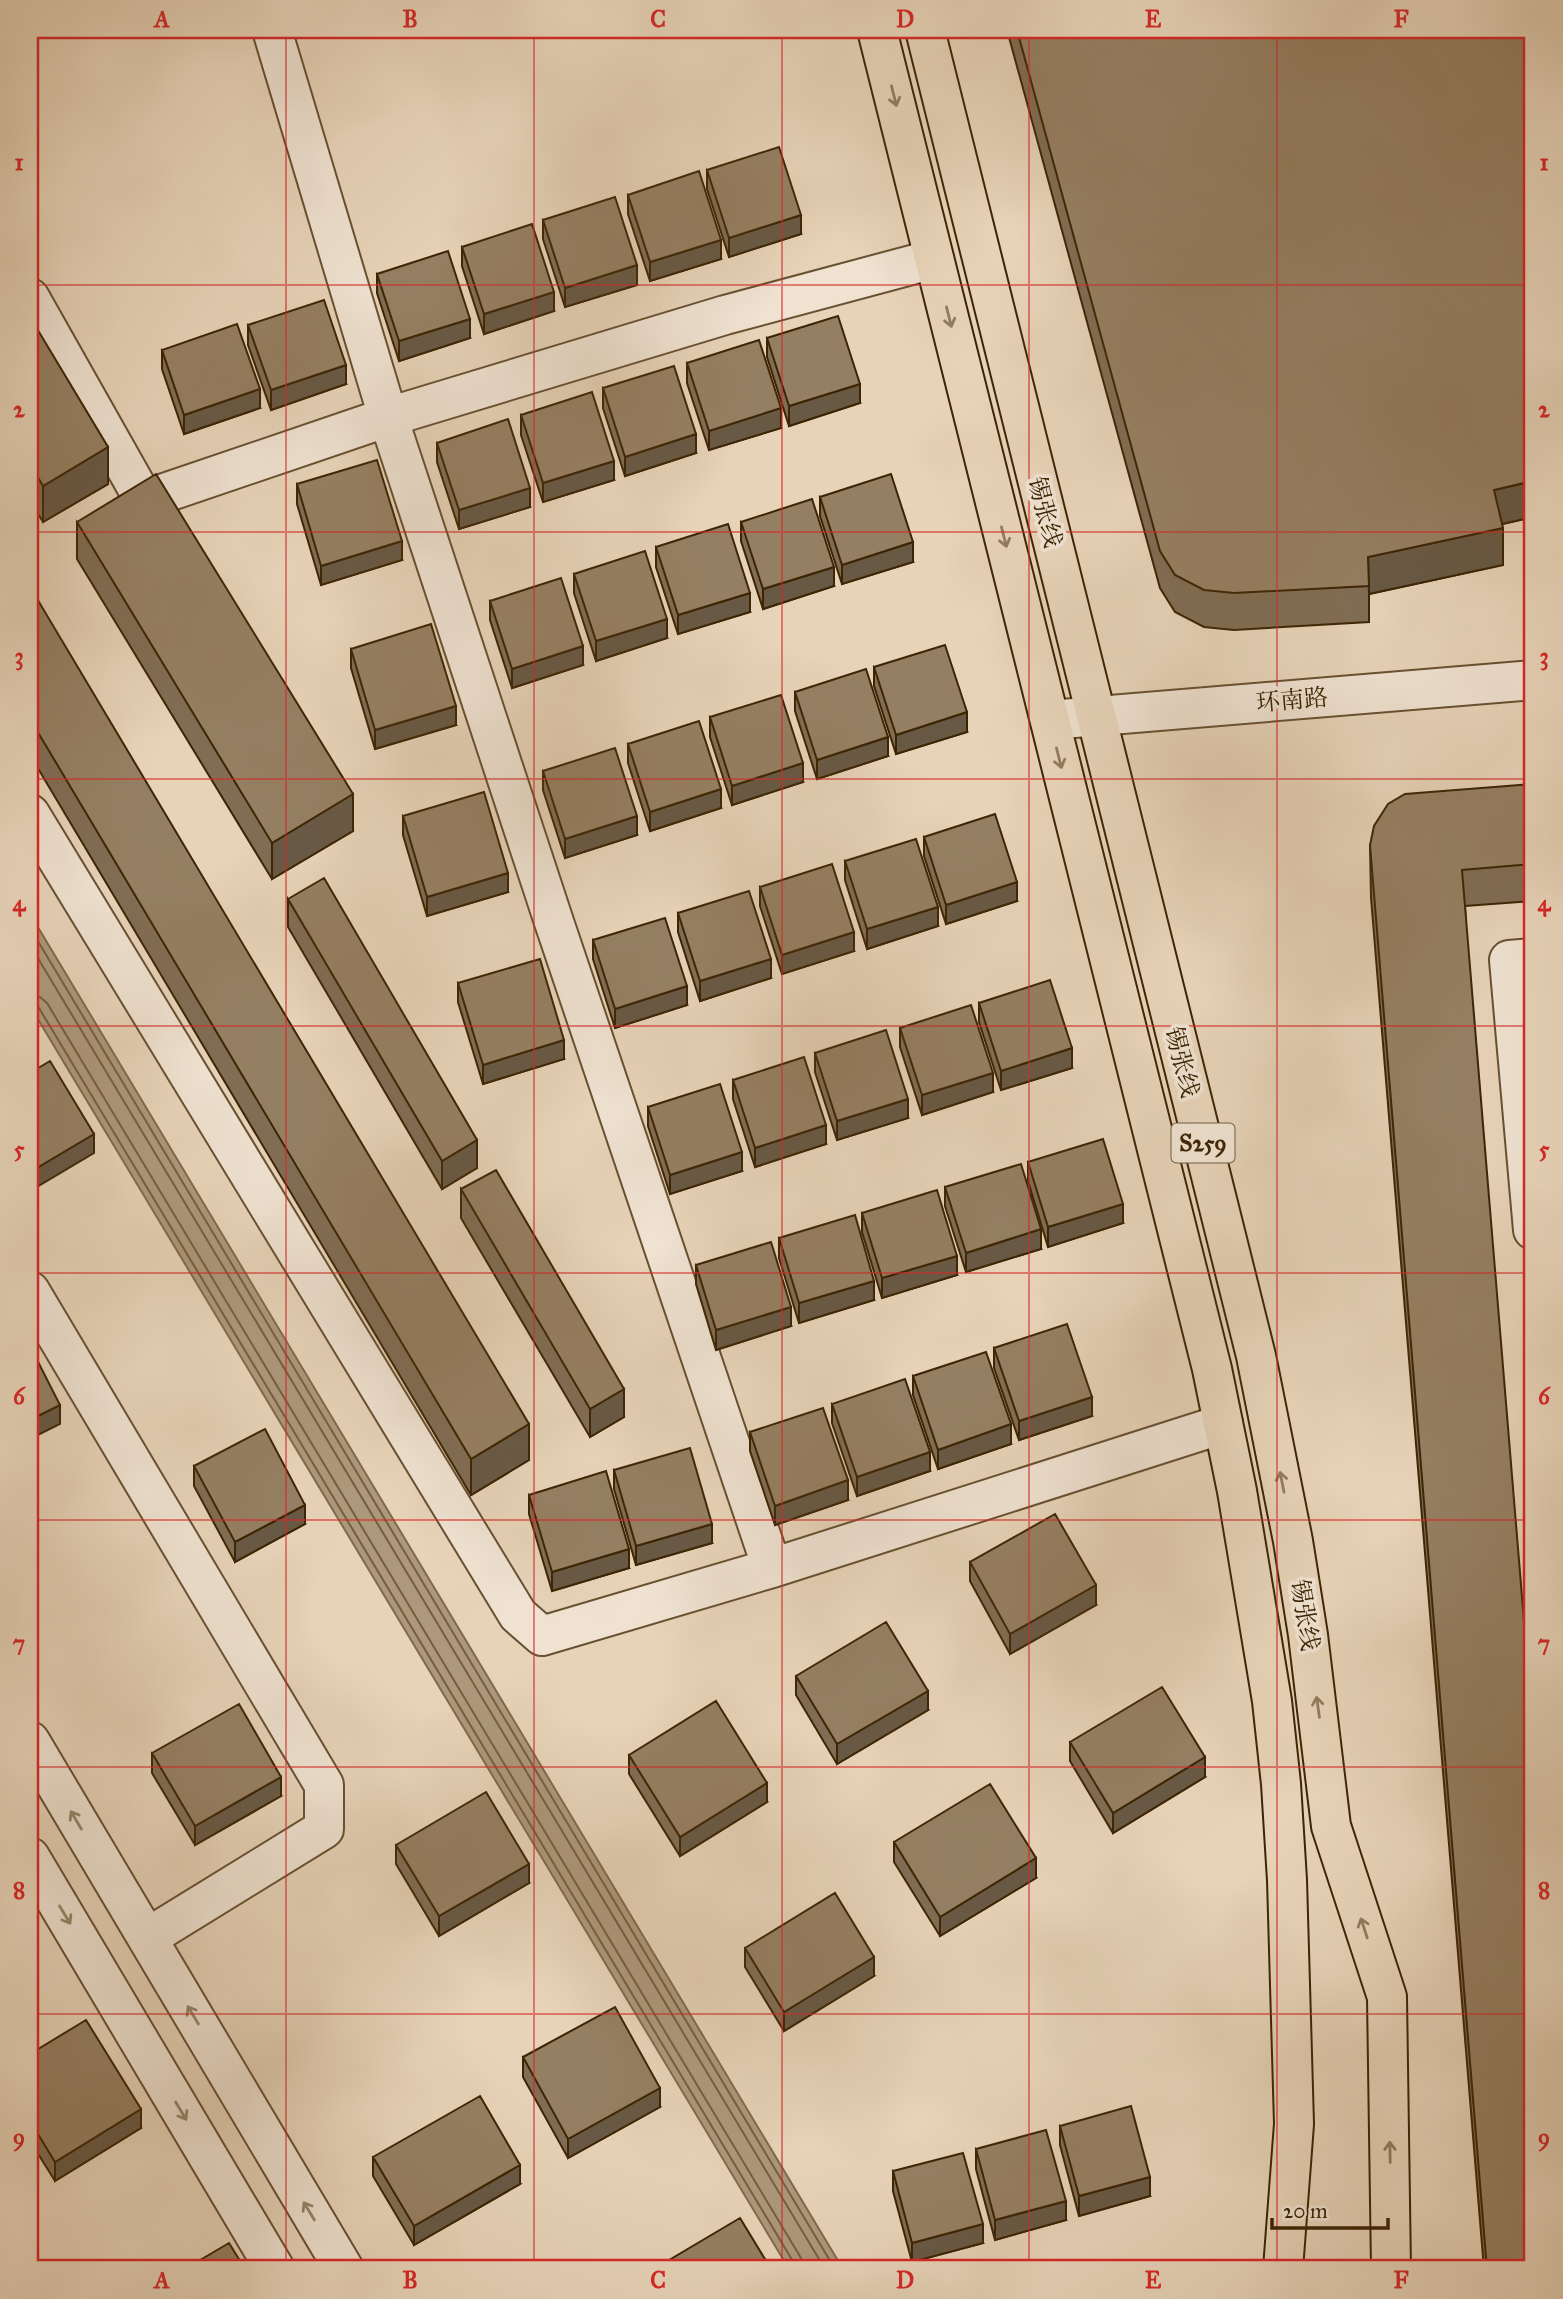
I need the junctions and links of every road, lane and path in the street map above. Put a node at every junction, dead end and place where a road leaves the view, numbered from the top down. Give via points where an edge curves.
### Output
1 (272, 30) edge
2 (877, 30) edge
3 (925, 30) edge
4 (934, 259) junction
5 (30, 298) edge
6 (388, 417) junction
7 (1533, 680) edge
8 (1096, 716) junction
9 (1050, 720) junction
10 (30, 814) edge
11 (1533, 958) edge
12 (1533, 1230) edge
13 (30, 1291) edge
14 (1223, 1424) junction
15 (772, 1568) junction
16 (30, 1741) edge
17 (30, 1857) edge
18 (146, 1938) junction
19 (275, 2269) edge
20 (344, 2269) edge
21 (1283, 2269) edge
22 (1391, 2269) edge

1 - 6 street
2 -> 4 main road, 锡张线 / S259
3 - 8 main road, 锡张线 / S259
4 - 6 street via 725,315
4 -> 9 main road, 锡张线 / S259
5 - 6 street via 144,500
6 - 15 street
7 - 8 street, 环南路
8 - 9 street, 环南路
22 -> 8 main road, 锡张线 / S259 via 1387,1997 1331,1825 1306,1622 1256,1356
9 -> 14 main road, 锡张线 / S259
10 - 15 street via 518,1615 542,1636
11 - 12 street via 1509,960
13 - 18 street via 324,1785 324,1829
14 - 15 street
14 - 21 main road, 锡张线 / S259 via 1272,1701 1281,1784 1294,2124
18 -> 16 street
17 -> 19 street
20 -> 18 street

